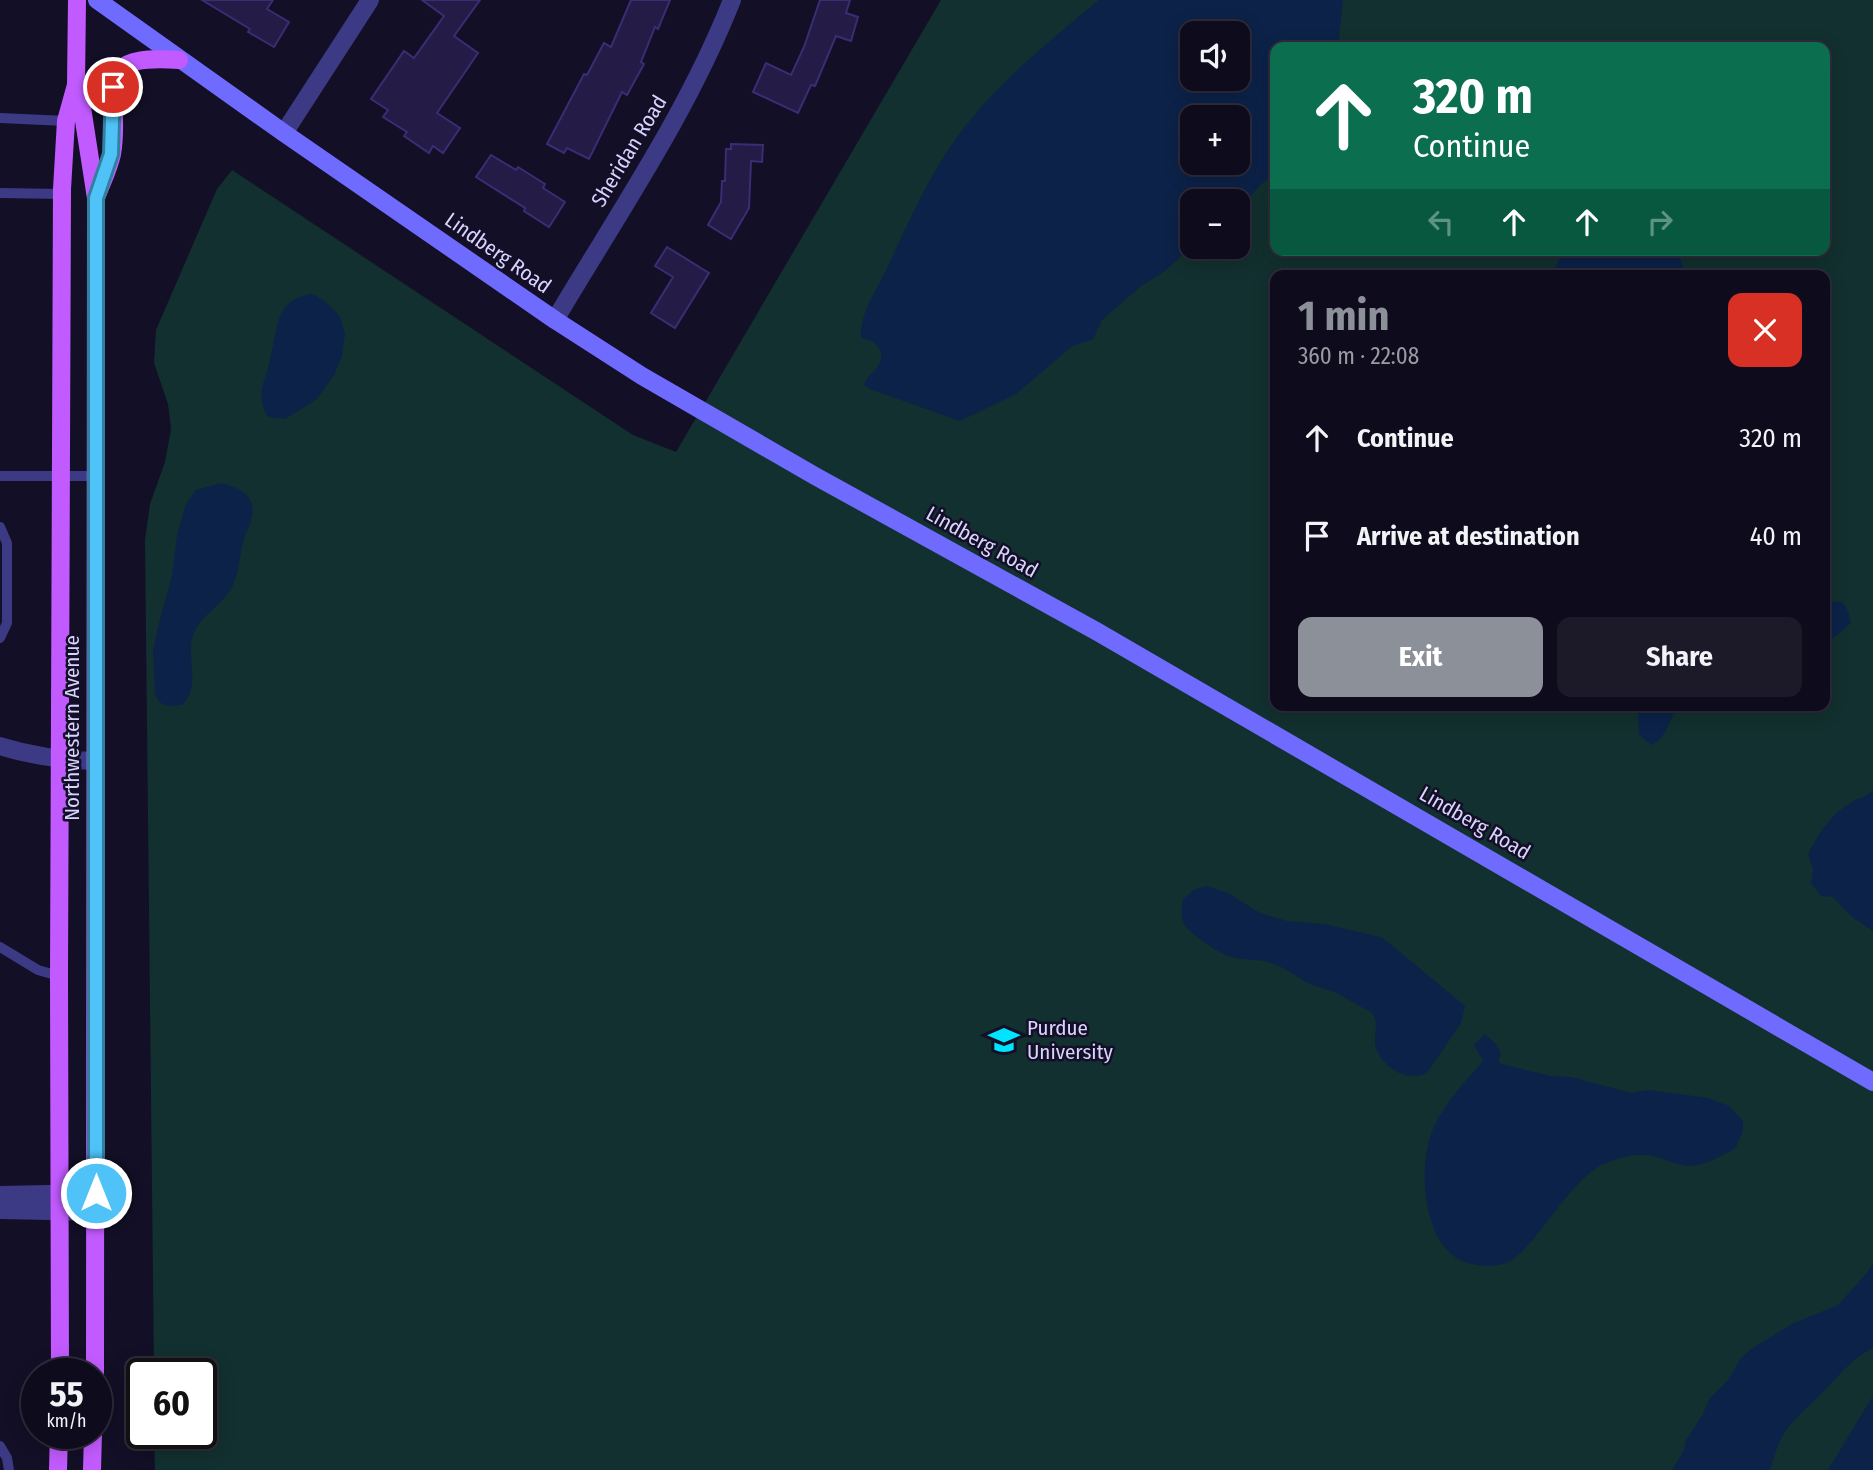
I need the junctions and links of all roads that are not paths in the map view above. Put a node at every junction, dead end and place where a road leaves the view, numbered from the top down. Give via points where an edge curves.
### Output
1 (77, 0) edge
2 (97, 0) edge
3 (370, 0) edge
4 (732, 0) edge
5 (179, 60) junction
6 (76, 85) junction
7 (0, 118) edge
8 (66, 121) junction
9 (284, 134) junction
10 (0, 194) edge
11 (62, 194) junction
12 (96, 198) junction
13 (555, 320) junction
14 (0, 476) edge
15 (60, 476) junction
16 (95, 476) junction
17 (0, 527) edge
18 (0, 638) edge
19 (0, 746) edge
20 (60, 760) junction
21 (94, 761) junction
22 (0, 947) edge
23 (59, 976) junction
24 (1873, 1082) edge
25 (96, 1193) junction
26 (60, 1194) junction
27 (0, 1195) edge
28 (0, 1210) edge
29 (60, 1212) junction
30 (96, 1212) junction
31 (60, 1358) edge
32 (95, 1358) edge
33 (0, 1446) edge
34 (59, 1449) edge
35 (93, 1449) edge
36 (9, 1470) edge
37 (58, 1470) edge
38 (92, 1470) edge

1 - 6 main road, Northwestern Avenue
2 - 5 main road, Lindberg Road
3 - 9 street
4 - 13 street, Sheridan Road via 675,122
5 - 9 main road, Lindberg Road
5 - 12 main road via 133,61 119,71 113,87 111,154
6 - 8 main road, Northwestern Avenue
6 - 12 main road, Northwestern Avenue
7 - 8 lane
8 - 11 main road, Northwestern Avenue
9 - 13 main road, Lindberg Road
10 - 11 lane
11 - 15 main road, Northwestern Avenue
12 - 16 main road, Northwestern Avenue
13 - 24 main road, Lindberg Road via 792,463 1108,638
14 - 15 lane
15 - 16 lane
15 - 20 main road, Northwestern Avenue
16 - 21 main road, Northwestern Avenue
17 - 18 lane via 7,543 7,623
19 - 20 street
20 - 21 street
20 - 23 main road, Northwestern Avenue
21 - 25 main road, Northwestern Avenue
22 - 23 lane via 38,970
23 - 26 main road, Northwestern Avenue
25 - 26 street
25 - 30 main road, Northwestern Avenue
26 - 27 street
26 - 29 main road, Northwestern Avenue
28 - 29 street
29 - 30 street
29 - 31 main road, Northwestern Avenue
30 - 32 main road, Northwestern Avenue
33 - 36 lane
34 - 37 main road
35 - 38 main road

